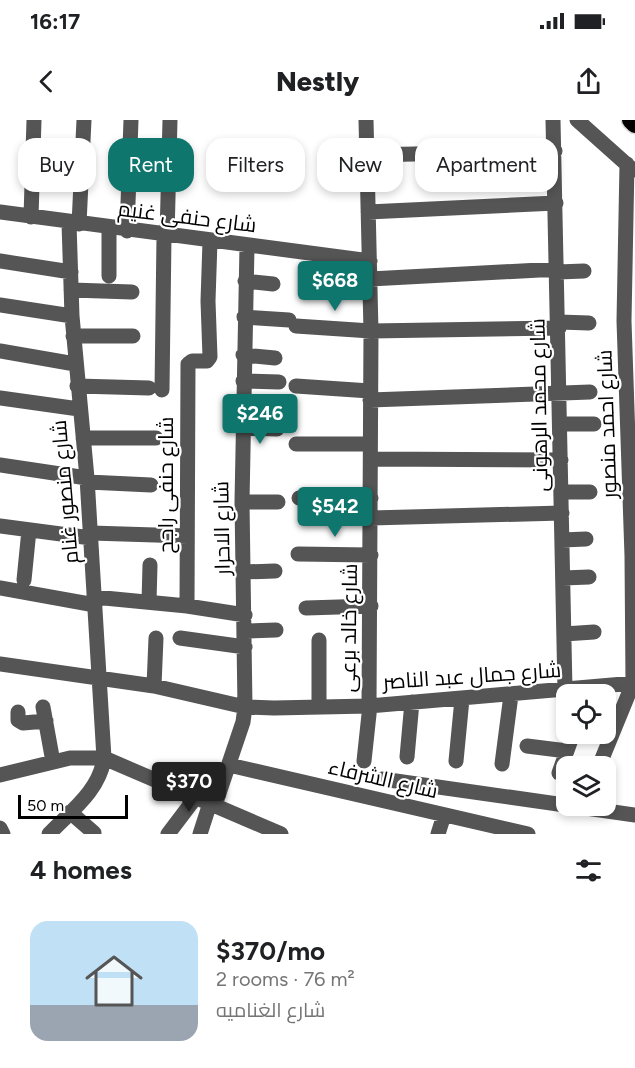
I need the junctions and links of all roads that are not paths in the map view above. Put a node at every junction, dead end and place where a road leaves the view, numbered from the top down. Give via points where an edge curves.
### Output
1 (34, 120) edge
2 (84, 120) edge
3 (131, 120) edge
4 (170, 120) edge
5 (366, 120) edge
6 (553, 120) edge
7 (577, 120) edge
8 (631, 120) edge
9 (635, 124) edge
10 (367, 138) edge
11 (554, 138) edge
12 (631, 168) edge
13 (368, 192) edge
14 (556, 192) edge
15 (556, 203) junction
16 (0, 212) edge
17 (368, 212) junction
18 (32, 217) junction
19 (74, 223) junction
20 (109, 228) junction
21 (126, 231) junction
22 (165, 236) junction
23 (210, 241) junction
24 (247, 246) junction
25 (0, 261) edge
26 (370, 261) junction
27 (558, 271) junction
28 (584, 271) dead end
29 (71, 272) junction
30 (109, 276) dead end
31 (370, 279) junction
32 (245, 281) junction
33 (273, 284) dead end
34 (71, 290) junction
35 (132, 292) dead end
36 (0, 305) edge
37 (72, 316) junction
38 (244, 317) junction
39 (589, 323) dead end
40 (559, 325) junction
41 (371, 331) junction
42 (73, 336) junction
43 (133, 336) dead end
44 (0, 351) edge
45 (243, 356) junction
46 (275, 358) dead end
47 (75, 364) junction
48 (243, 381) junction
49 (279, 382) dead end
50 (77, 386) junction
51 (296, 386) dead end
52 (590, 392) dead end
53 (560, 393) junction
54 (370, 395) junction
55 (0, 398) edge
56 (79, 409) junction
57 (560, 424) junction
58 (594, 424) dead end
59 (242, 428) junction
60 (277, 429) dead end
61 (83, 438) junction
62 (156, 438) dead end
63 (296, 444) dead end
64 (370, 452) junction
65 (561, 460) junction
66 (0, 465) edge
67 (88, 480) junction
68 (151, 485) dead end
69 (561, 492) junction
70 (590, 492) dead end
71 (299, 498) dead end
72 (370, 498) junction
73 (242, 502) junction
74 (278, 502) dead end
75 (562, 513) junction
76 (371, 518) junction
77 (0, 526) edge
78 (29, 530) junction
79 (91, 535) junction
80 (187, 536) junction
81 (586, 539) dead end
82 (562, 540) junction
83 (298, 554) dead end
84 (370, 555) junction
85 (150, 565) dead end
86 (275, 571) dead end
87 (243, 572) junction
88 (589, 577) dead end
89 (563, 578) junction
90 (24, 580) dead end
91 (0, 588) edge
92 (94, 601) junction
93 (149, 602) junction
94 (187, 606) junction
95 (371, 606) junction
96 (306, 608) dead end
97 (245, 615) junction
98 (276, 630) dead end
99 (245, 631) junction
100 (594, 632) dead end
101 (564, 634) junction
102 (156, 638) dead end
103 (180, 638) dead end
104 (319, 640) dead end
105 (245, 647) junction
106 (0, 664) edge
107 (98, 678) junction
108 (634, 683) edge
109 (565, 684) edge
110 (154, 686) junction
111 (616, 686) edge
112 (556, 691) edge
113 (511, 695) junction
114 (462, 699) junction
115 (412, 702) junction
116 (370, 705) junction
117 (245, 707) junction
118 (319, 707) junction
119 (18, 712) dead end
120 (569, 744) edge
121 (527, 746) dead end
122 (567, 751) junction
123 (565, 756) edge
124 (602, 756) edge
125 (407, 757) dead end
126 (104, 758) junction
127 (364, 761) dead end
128 (456, 761) dead end
129 (54, 762) junction
130 (502, 764) dead end
131 (229, 765) junction
132 (0, 775) edge
133 (382, 779) dead end
134 (207, 802) junction
135 (70, 812) junction
136 (444, 815) junction
137 (635, 815) edge
138 (0, 828) edge
139 (482, 829) edge
140 (260, 830) edge
141 (94, 833) edge
142 (3, 834) edge
143 (49, 834) edge
144 (168, 834) edge
145 (200, 834) edge
146 (281, 834) edge
147 (438, 834) edge
148 (528, 834) edge

1 - 18 street
2 - 19 street, شارع منصور غنام
3 - 21 street
4 - 22 street
5 - 10 street, شارع خالد برعى
6 - 11 street, شارع محمد الرهونى
7 - 12 street
8 - 9 highway
12 - 108 street, شارع احمد منصور via 624,321
13 - 17 street, شارع خالد برعى
14 - 15 street, شارع محمد الرهونى
15 - 17 street
15 - 27 street, شارع محمد الرهونى
16 - 18 street, شارع حنفى غنيم
17 - 26 street, شارع خالد برعى
18 - 19 street, شارع حنفى غنيم
19 - 20 street, شارع حنفى غنيم
19 - 29 street, شارع منصور غنام
20 - 21 street, شارع حنفى غنيم
20 - 30 street
21 - 22 street, شارع حنفى غنيم
22 - 23 street, شارع حنفى غنيم
22 - 50 street via 155,389
23 - 24 street, شارع حنفى غنيم
23 - 80 street, شارع حنفى راجح via 210,360 188,364
24 - 26 street, شارع حنفى غنيم
24 - 32 street, شارع الاحرار
25 - 29 street
26 - 31 street, شارع خالد برعى
27 - 28 street
27 - 31 street
27 - 40 street, شارع محمد الرهونى
29 - 34 street, شارع منصور غنام
31 - 41 street, شارع خالد برعى
32 - 33 street
32 - 38 street, شارع الاحرار
34 - 35 street
34 - 37 street, شارع منصور غنام
36 - 37 street
37 - 42 street, شارع منصور غنام
38 - 41 street
38 - 45 street, شارع الاحرار
39 - 40 street
40 - 41 street
40 - 53 street, شارع محمد الرهونى
41 - 54 street, شارع خالد برعى
42 - 43 street
42 - 47 street, شارع منصور غنام
44 - 47 street
45 - 46 street
45 - 48 street, شارع الاحرار
47 - 50 street, شارع منصور غنام
48 - 49 street
48 - 59 street, شارع الاحرار
50 - 56 street, شارع منصور غنام
51 - 54 street
52 - 53 street
53 - 54 street
53 - 57 street, شارع محمد الرهونى
54 - 64 street, شارع خالد برعى
55 - 56 street
56 - 61 street, شارع منصور غنام
57 - 58 street
57 - 65 street, شارع محمد الرهونى
59 - 60 street
59 - 73 street, شارع الاحرار
61 - 62 street
61 - 67 street, شارع منصور غنام
63 - 64 street
64 - 65 street
64 - 72 street, شارع خالد برعى
65 - 69 street, شارع محمد الرهونى
66 - 67 street
67 - 68 street
67 - 79 street, شارع منصور غنام
69 - 70 street
69 - 75 street, شارع محمد الرهونى
71 - 72 street
72 - 76 street, شارع خالد برعى
73 - 74 street
73 - 87 street, شارع الاحرار
75 - 76 street
75 - 82 street, شارع محمد الرهونى
76 - 84 street, شارع خالد برعى
77 - 78 street
78 - 79 street
78 - 90 street
79 - 80 street
79 - 92 street, شارع منصور غنام
80 - 94 street, شارع حنفى راجح
81 - 82 street
82 - 89 street, شارع محمد الرهونى
83 - 84 street
84 - 95 street, شارع خالد برعى
85 - 93 street
86 - 87 street
87 - 97 street, شارع الاحرار
88 - 89 street
89 - 101 street, شارع محمد الرهونى
91 - 92 street
92 - 93 street
92 - 107 street, شارع منصور غنام
93 - 94 street
94 - 97 street
95 - 96 street
95 - 116 street, شارع خالد برعى
97 - 99 street, شارع الاحرار
98 - 99 street
99 - 105 street, شارع الاحرار
100 - 101 street
101 - 109 street, شارع محمد الرهونى
102 - 110 street
103 - 105 street
104 - 118 street
105 - 117 street, شارع الاحرار
106 - 107 street, شارع جمال عبد الناصر
107 - 110 street, شارع جمال عبد الناصر
107 - 126 street, شارع منصور غنام
108 - 111 street, شارع جمال عبد الناصر
108 - 124 street
110 - 117 street, شارع جمال عبد الناصر
112 - 113 street, شارع جمال عبد الناصر
113 - 114 street, شارع جمال عبد الناصر
113 - 130 street
114 - 115 street, شارع جمال عبد الناصر
114 - 128 street
115 - 116 street, شارع جمال عبد الناصر
115 - 125 street
116 - 118 street, شارع جمال عبد الناصر
116 - 127 street, شارع خالد برعى
117 - 118 street, شارع جمال عبد الناصر
117 - 131 street, شارع الاحرار
119 - 129 street via 18,720 23,723 45,714
120 - 122 street
121 - 122 street
122 - 123 street
126 - 129 street
126 - 134 street
126 - 135 street via 95,786
129 - 132 street
131 - 134 street, شارع الاحرار
131 - 136 street, شارع الشرفاء
133 - 137 street
134 - 140 street
134 - 144 street
134 - 145 street, شارع الاحرار
135 - 141 street
135 - 143 street
136 - 139 street, شارع الشرفاء
136 - 147 street
138 - 142 street
139 - 148 street, شارع الشرفاء
140 - 146 street

